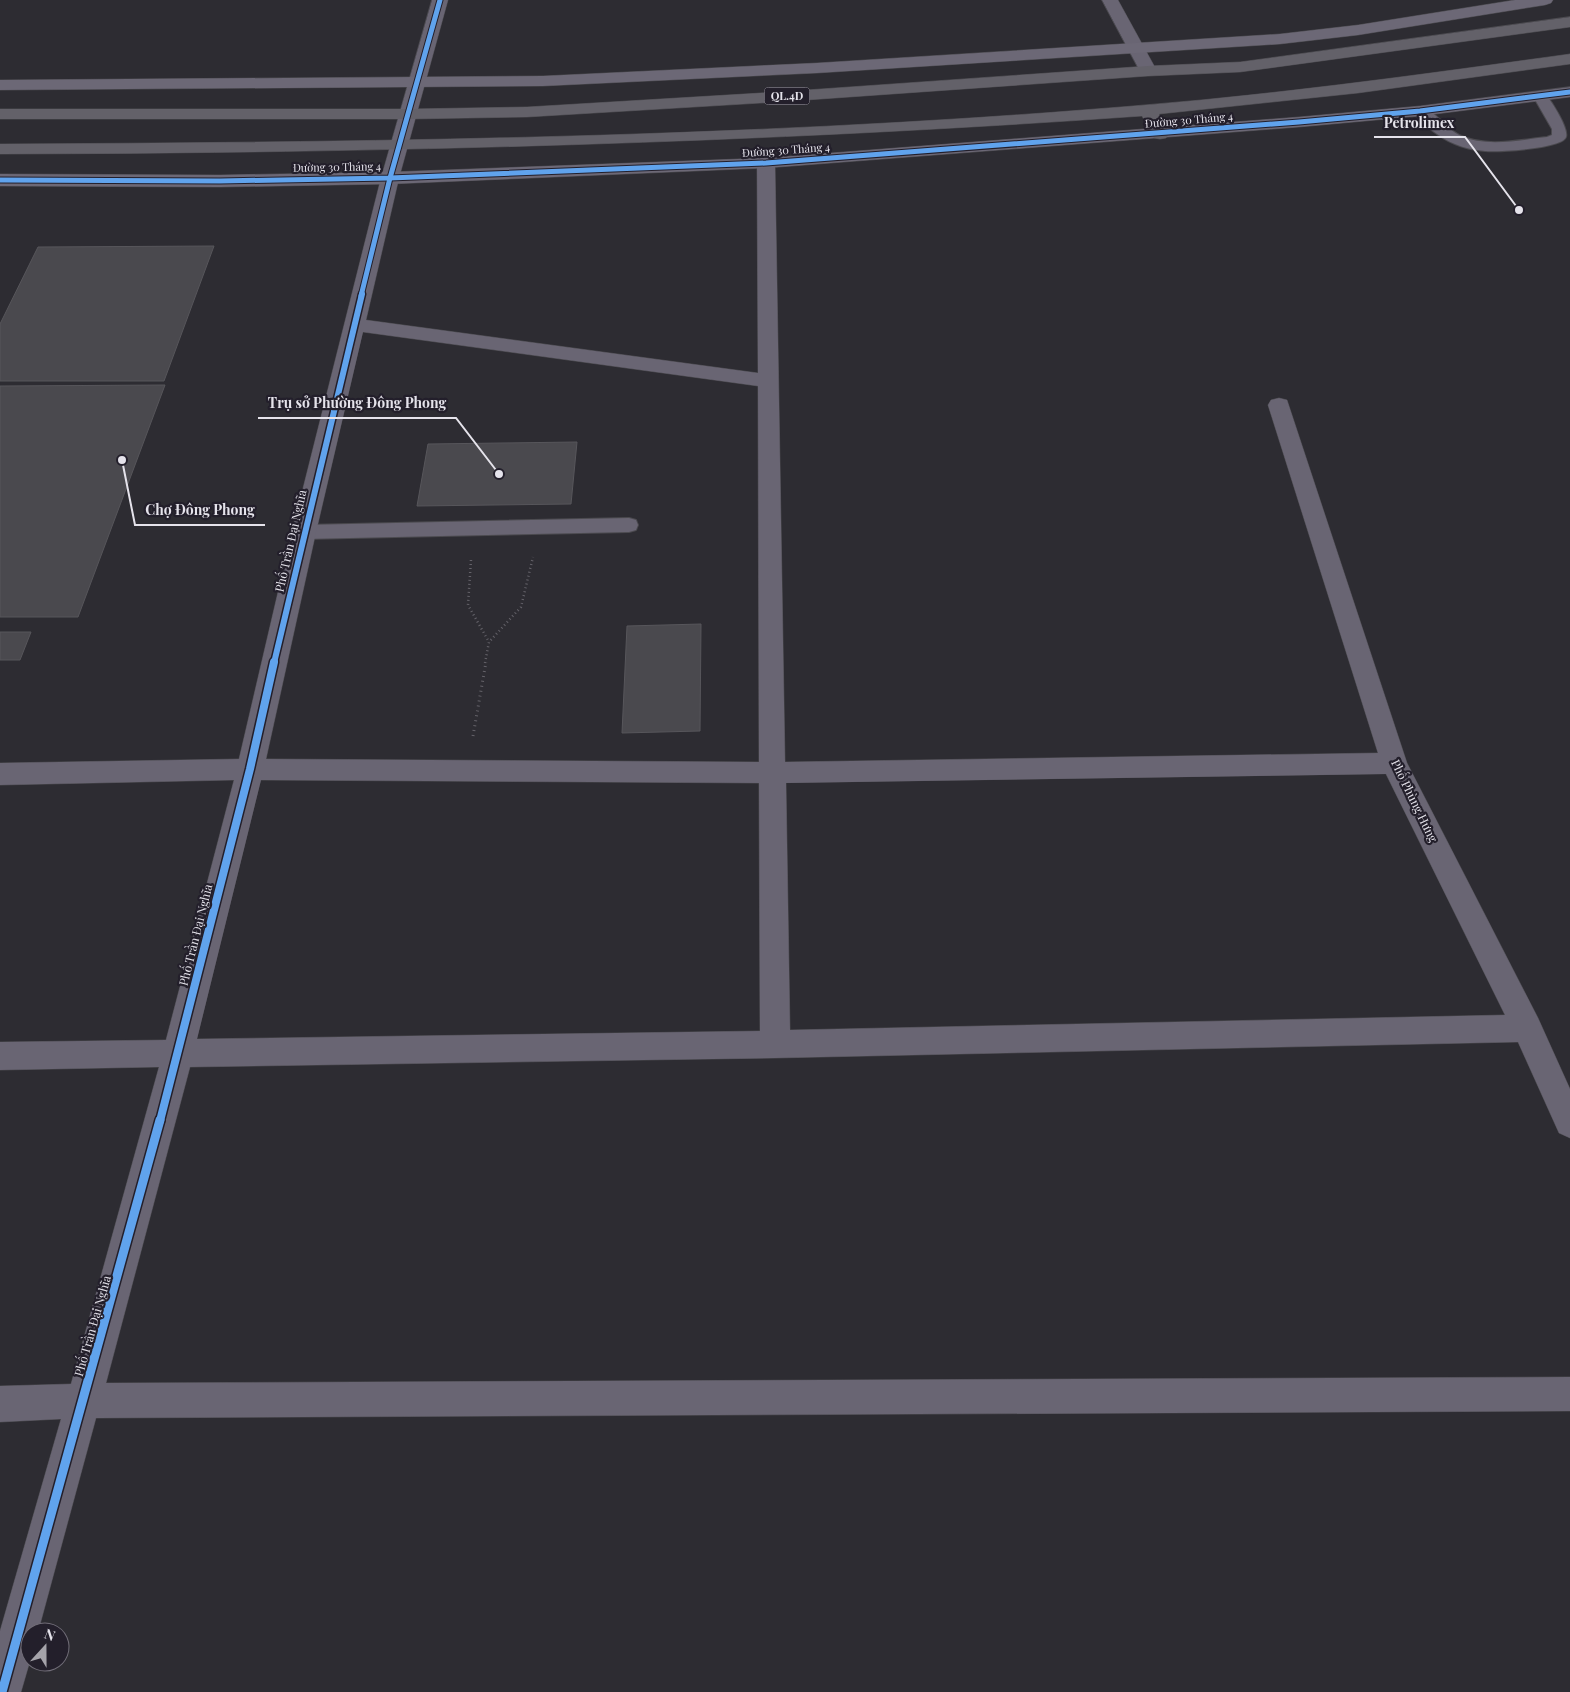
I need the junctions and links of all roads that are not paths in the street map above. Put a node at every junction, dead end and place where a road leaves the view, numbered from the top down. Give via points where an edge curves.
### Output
1 (440, 0) edge
2 (1110, 0) edge
3 (1545, 0) edge
4 (1570, 22) edge
5 (1137, 48) junction
6 (1570, 59) edge
7 (1148, 70) junction
8 (417, 83) junction
9 (0, 85) edge
10 (1568, 94) edge
11 (1540, 96) junction
12 (1148, 110) junction
13 (1420, 111) junction
14 (0, 114) edge
15 (409, 114) junction
16 (1160, 134) junction
17 (398, 146) junction
18 (0, 149) edge
19 (766, 163) junction
20 (390, 178) junction
21 (0, 180) edge
22 (355, 325) junction
23 (768, 381) junction
24 (1279, 405) dead end
25 (629, 525) dead end
26 (304, 532) junction
27 (1394, 763) junction
28 (250, 769) junction
29 (0, 774) edge
30 (772, 774) junction
31 (1527, 1028) junction
32 (775, 1044) junction
33 (178, 1053) junction
34 (0, 1056) edge
35 (1570, 1123) edge
36 (1570, 1394) edge
37 (84, 1401) junction
38 (0, 1404) edge
39 (2, 1692) edge

1 - 8 street, Phố Trần Đại Nghĩa
2 - 5 street
3 - 5 street, QL.4D via 1280,39
4 - 7 highway, QL.4D via 1240,67
5 - 7 street
5 - 8 street, QL.4D via 798,69 542,81
6 - 12 highway, Đường 30 Tháng 4 via 1403,83
7 - 15 highway, QL.4D via 595,108
8 - 9 street, QL.4D
8 - 15 street, Phố Trần Đại Nghĩa
10 - 11 street, Đường 30 Tháng 4
11 - 13 street, Đường 30 Tháng 4
11 - 13 lane via 1559,129 1559,137 1550,141 1486,147 1451,136
12 - 16 highway
12 - 17 highway, Đường 30 Tháng 4 via 732,135
13 - 16 street, Đường 30 Tháng 4
14 - 15 highway, QL.4D
15 - 17 street, Phố Trần Đại Nghĩa
16 - 19 street, Đường 30 Tháng 4
17 - 18 highway, Đường 30 Tháng 4
17 - 20 street, Phố Trần Đại Nghĩa
19 - 20 street, Đường 30 Tháng 4
19 - 23 street
20 - 21 street, Đường 30 Tháng 4
20 - 22 street, Phố Trần Đại Nghĩa
22 - 23 street
22 - 26 street, Phố Trần Đại Nghĩa
23 - 30 street
24 - 27 street, Phố Phùng Hưng
25 - 26 lane
26 - 28 street, Phố Trần Đại Nghĩa
27 - 30 street
27 - 31 street, Phố Phùng Hưng
28 - 29 street
28 - 30 street
28 - 33 street, Phố Trần Đại Nghĩa
30 - 32 street
31 - 32 street
31 - 35 street, Phố Phùng Hưng
32 - 33 street
33 - 34 street
33 - 37 street, Phố Trần Đại Nghĩa
36 - 37 street
37 - 38 street
37 - 39 street, Phố Trần Đại Nghĩa

